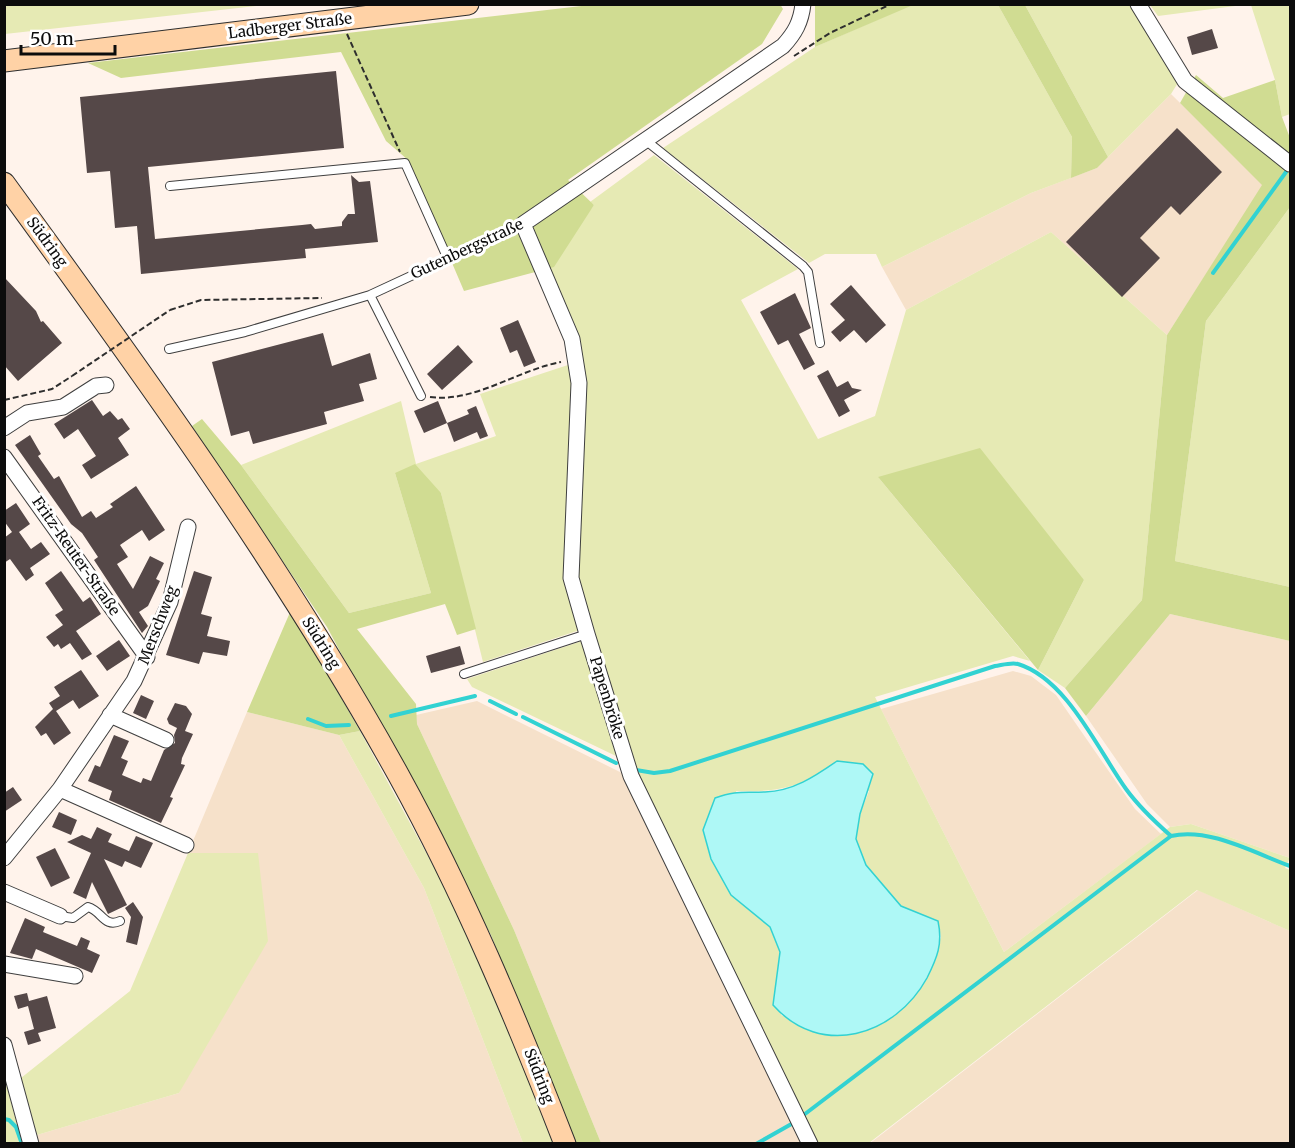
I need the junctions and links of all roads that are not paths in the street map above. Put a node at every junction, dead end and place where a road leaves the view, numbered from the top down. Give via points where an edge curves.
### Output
1 (468, 4) edge
2 (803, 4) edge
3 (1138, 4) edge
4 (337, 13) edge
5 (4, 61) edge
6 (644, 139) junction
7 (1290, 164) edge
8 (4, 183) edge
9 (170, 186) dead end
10 (523, 224) junction
11 (447, 257) junction
12 (370, 294) junction
13 (820, 342) dead end
14 (169, 349) dead end
15 (106, 385) dead end
16 (421, 396) road end
17 (4, 428) edge
18 (4, 457) edge
19 (188, 527) dead end
20 (587, 634) junction
21 (147, 657) junction
22 (464, 674) dead end
23 (111, 715) junction
24 (166, 740) dead end
25 (60, 789) junction
26 (186, 845) dead end
27 (5, 854) edge
28 (4, 892) edge
29 (60, 916) joint
30 (120, 921) dead end
31 (4, 964) edge
32 (75, 976) dead end
33 (4, 1045) edge
34 (30, 1141) edge
35 (565, 1143) edge
36 (810, 1143) edge

1 - 4 main road, Ladberger Straße
2 - 6 street, Gutenbergstraße via 801,20 783,46
3 - 7 street via 1185,81
4 - 5 main road, Ladberger Straße
6 - 10 street, Gutenbergstraße
6 - 13 lane via 803,266 808,272
8 - 35 main road, Südring via 226,495 347,684 459,892 514,1013
9 - 11 lane via 405,163
10 - 11 lane, Gutenbergstraße
10 - 20 street, Papenbröke via 572,339 577,360 571,578
11 - 12 lane, Gutenbergstraße
12 - 14 lane, Gutenbergstraße via 245,332
12 - 16 lane
15 - 17 street via 96,386 63,407 27,413
18 - 21 street, Fritz-Reuter-Straße
19 - 21 street, Merschweg via 170,602
20 - 22 lane
20 - 36 street, Papenbröke via 631,776
21 - 23 street, Merschweg
23 - 24 street
23 - 25 street, Merschweg
25 - 26 street
25 - 27 street, Merschweg
28 - 29 street
29 - 30 lane via 73,918 88,907 107,923
31 - 32 street
33 - 34 street

